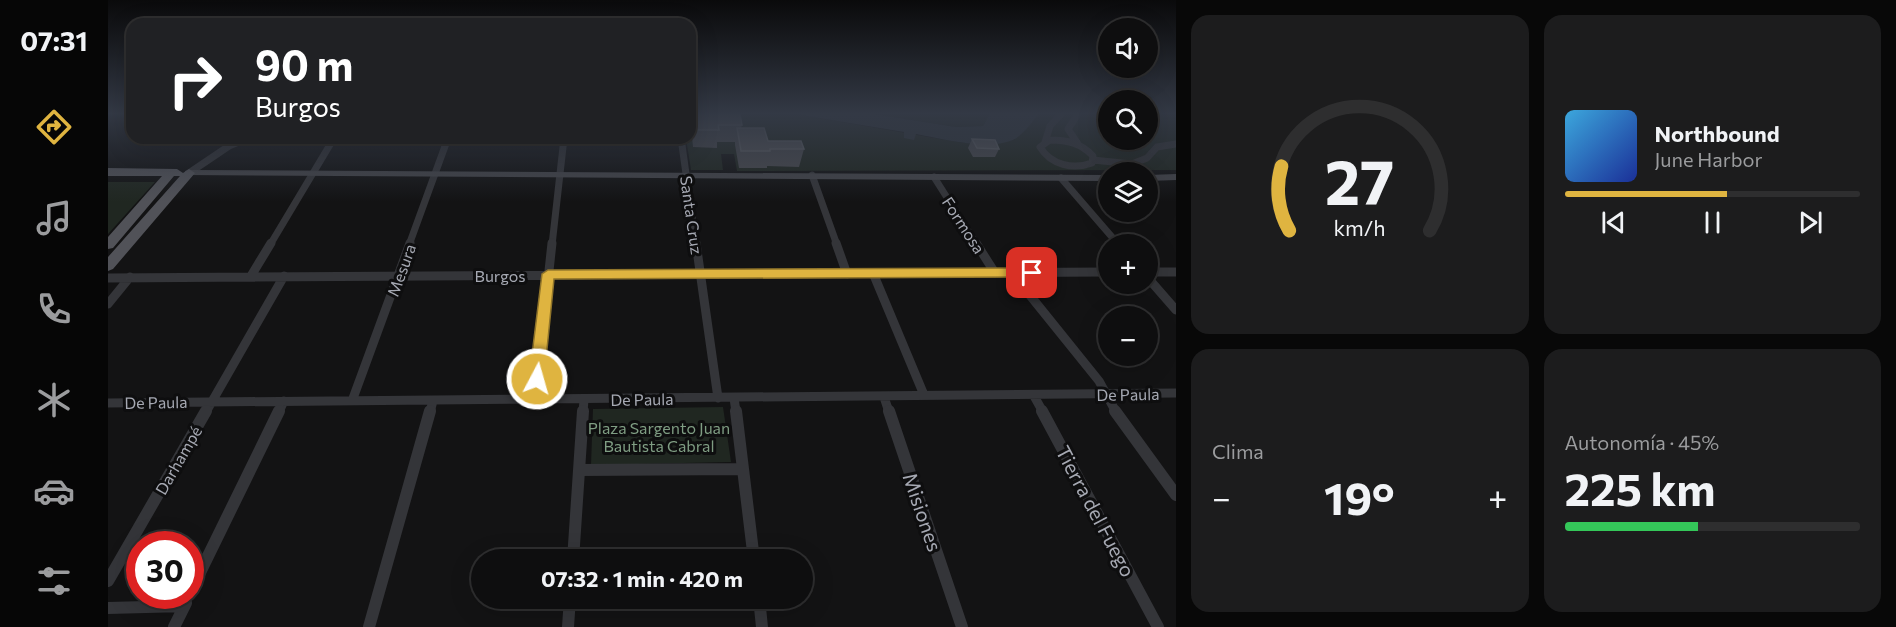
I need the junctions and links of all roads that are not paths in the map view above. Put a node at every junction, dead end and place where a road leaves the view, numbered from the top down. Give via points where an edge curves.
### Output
1 (1043, 143) edge
2 (1071, 143) edge
3 (234, 144) edge
4 (330, 144) edge
5 (446, 144) edge
6 (563, 144) edge
7 (682, 144) edge
8 (1176, 144) edge
9 (1079, 145) joint
10 (1093, 160) junction
11 (108, 172) edge
12 (171, 173) junction
13 (189, 173) junction
14 (312, 173) junction
15 (435, 174) junction
16 (560, 174) junction
17 (686, 175) junction
18 (812, 175) junction
19 (934, 177) junction
20 (1158, 177) edge
21 (1176, 177) edge
22 (1061, 178) junction
23 (1098, 178) edge
24 (1109, 234) edge
25 (108, 245) edge
26 (108, 266) edge
27 (1098, 272) edge
28 (1158, 272) edge
29 (1176, 272) edge
30 (873, 273) junction
31 (995, 273) junction
32 (1012, 273) junction
33 (548, 274) junction
34 (700, 274) junction
35 (847, 274) junction
36 (399, 275) junction
37 (251, 276) junction
38 (284, 276) junction
39 (130, 277) junction
40 (108, 278) edge
41 (1158, 289) edge
42 (108, 304) edge
43 (1176, 310) edge
44 (1176, 393) edge
45 (1106, 394) junction
46 (924, 395) junction
47 (1034, 396) junction
48 (884, 397) junction
49 (718, 398) junction
50 (734, 398) junction
51 (535, 400) junction
52 (584, 400) junction
53 (213, 401) junction
54 (284, 401) junction
55 (352, 401) junction
56 (433, 401) junction
57 (108, 402) edge
58 (743, 469) junction
59 (579, 470) junction
60 (1176, 495) edge
61 (574, 549) edge
62 (753, 549) edge
63 (204, 565) edge
64 (108, 581) edge
65 (126, 606) edge
66 (108, 608) edge
67 (183, 609) edge
68 (569, 609) edge
69 (760, 609) edge
70 (174, 627) edge
71 (369, 627) edge
72 (568, 627) edge
73 (762, 627) edge
74 (962, 627) edge
75 (1158, 627) edge

1 - 10 street via 1041,150 1057,162 1078,166 1089,165
2 - 9 street
3 - 13 street
4 - 14 street
5 - 15 street, Mesura
6 - 16 street
7 - 17 street, Santa Cruz
8 - 10 street via 1157,147 1147,158 1132,164
9 - 10 street via 1090,152
11 - 12 main road
12 - 13 main road
12 - 25 main road
13 - 14 main road
13 - 26 main road
14 - 15 main road
14 - 37 street
15 - 16 main road
15 - 36 street, Mesura
16 - 17 main road
16 - 33 street
17 - 18 main road
17 - 34 street, Santa Cruz
18 - 19 main road
18 - 35 street
19 - 22 main road
19 - 31 street, Formosa
20 - 21 main road
22 - 23 main road
22 - 24 street
27 - 32 street, Burgos
28 - 29 street
30 - 31 street, Burgos
30 - 35 street, Burgos
30 - 46 street
31 - 32 street, Burgos
32 - 45 street
33 - 34 street, Burgos
33 - 36 street, Burgos
33 - 51 street
34 - 35 street, Burgos
34 - 49 street, Santa Cruz
36 - 38 street, Burgos
36 - 55 street, Mesura
37 - 38 street, Burgos
37 - 39 street, Burgos
38 - 53 street, Darhampé
39 - 40 street, Burgos
39 - 42 street
41 - 43 street
44 - 45 street, De Paula
45 - 47 street, De Paula
45 - 60 street
46 - 47 street, De Paula
46 - 48 street, De Paula
47 - 75 street, Tierra del Fuego
48 - 50 street, De Paula
48 - 74 street, Misiones
49 - 50 street, De Paula
49 - 52 street, De Paula
50 - 58 street
51 - 52 street, De Paula
51 - 56 street, De Paula
52 - 59 street
53 - 54 street, De Paula
53 - 57 street, De Paula
53 - 64 street, Darhampé
54 - 55 street, De Paula
54 - 63 street
55 - 56 street, De Paula
56 - 71 street
58 - 59 street
58 - 62 street
59 - 61 street
65 - 66 street
67 - 70 street
68 - 72 street
69 - 73 street

